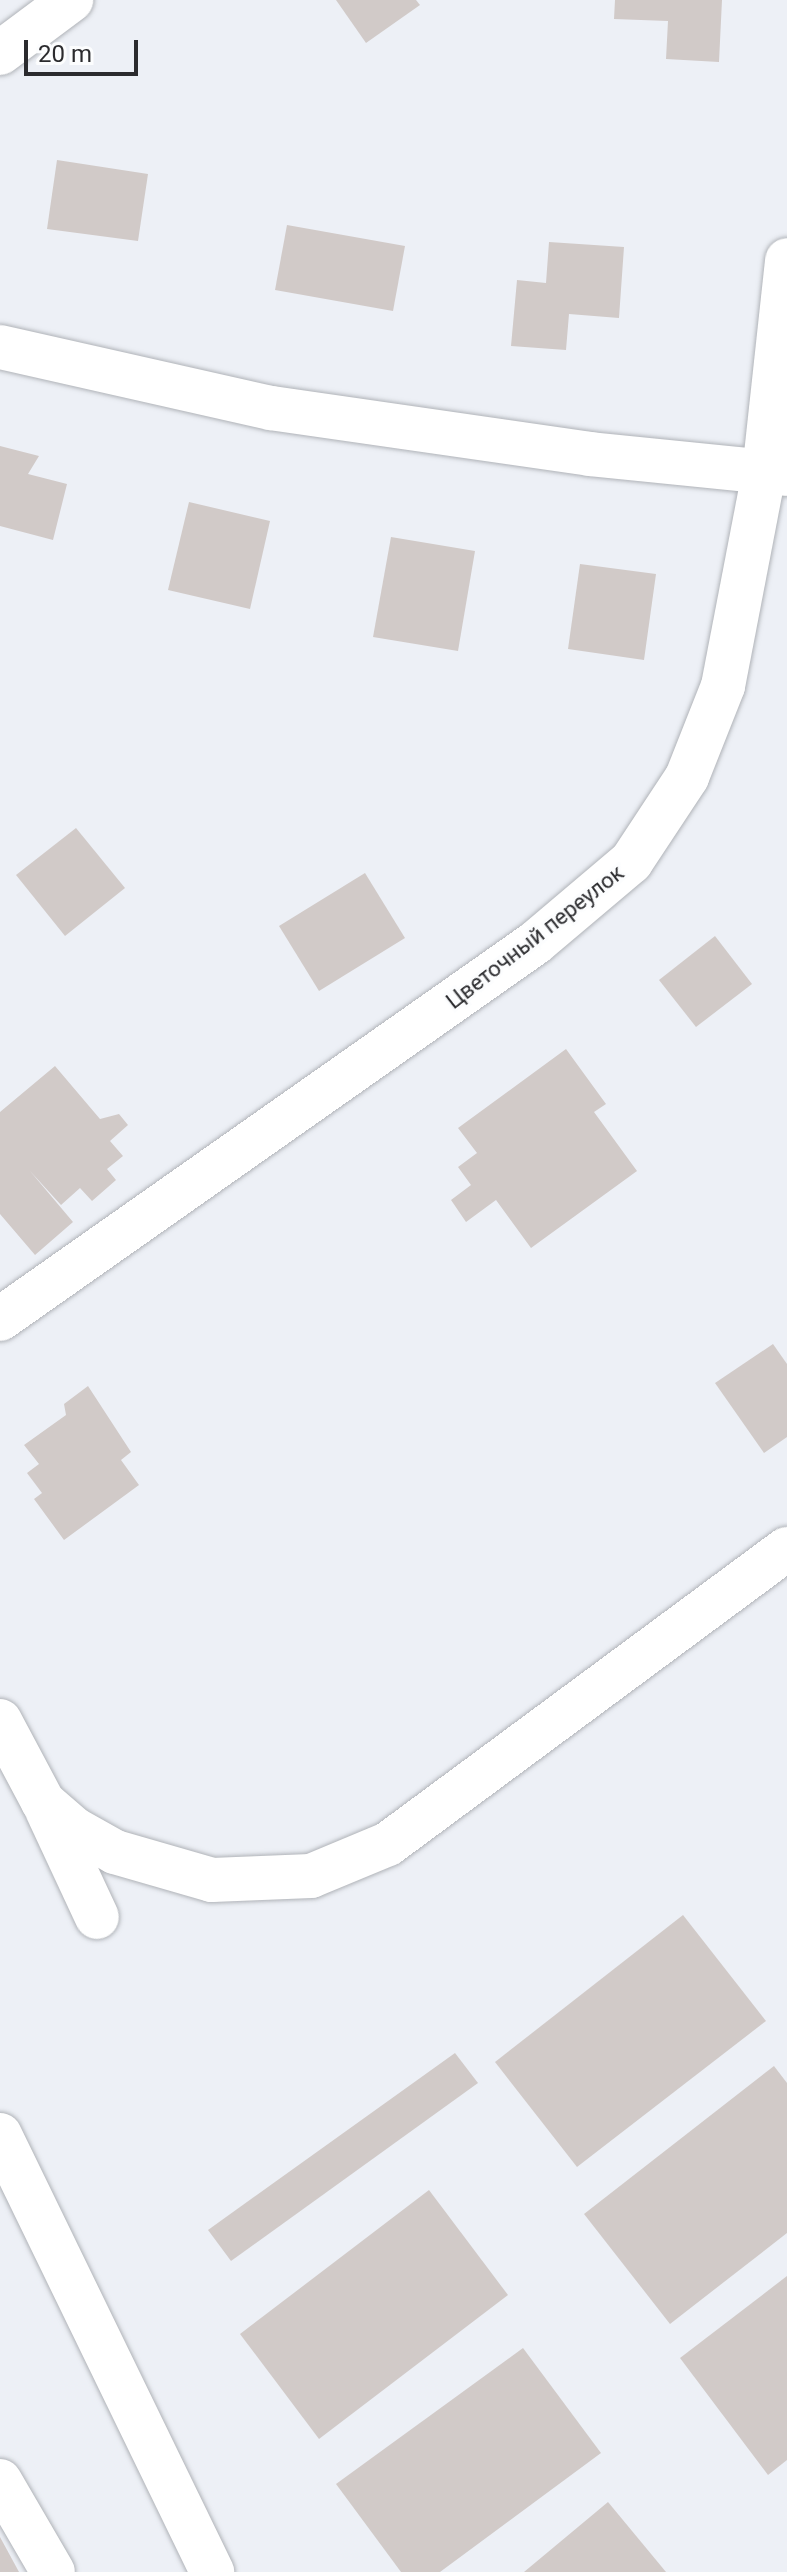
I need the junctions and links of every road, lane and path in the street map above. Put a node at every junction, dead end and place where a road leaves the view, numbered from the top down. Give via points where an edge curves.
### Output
1 (71, 0) edge
2 (0, 53) edge
3 (787, 260) edge
4 (0, 347) edge
5 (775, 474) edge
6 (0, 1319) edge
7 (787, 1549) edge
8 (0, 1721) edge
9 (43, 1802) junction
10 (97, 1917) dead end
11 (0, 2135) edge
12 (0, 2481) edge
13 (53, 2572) edge
14 (212, 2572) edge

1 - 2 street
3 - 5 street, Цветочный переулок
4 - 5 street via 271,408
5 - 6 street, Цветочный переулок via 723,686 687,777 631,862 535,943
7 - 9 street via 388,1844 346,1865 275,1881 212,1880 115,1852 74,1829
8 - 9 street
9 - 10 street
11 - 14 street
12 - 13 street

